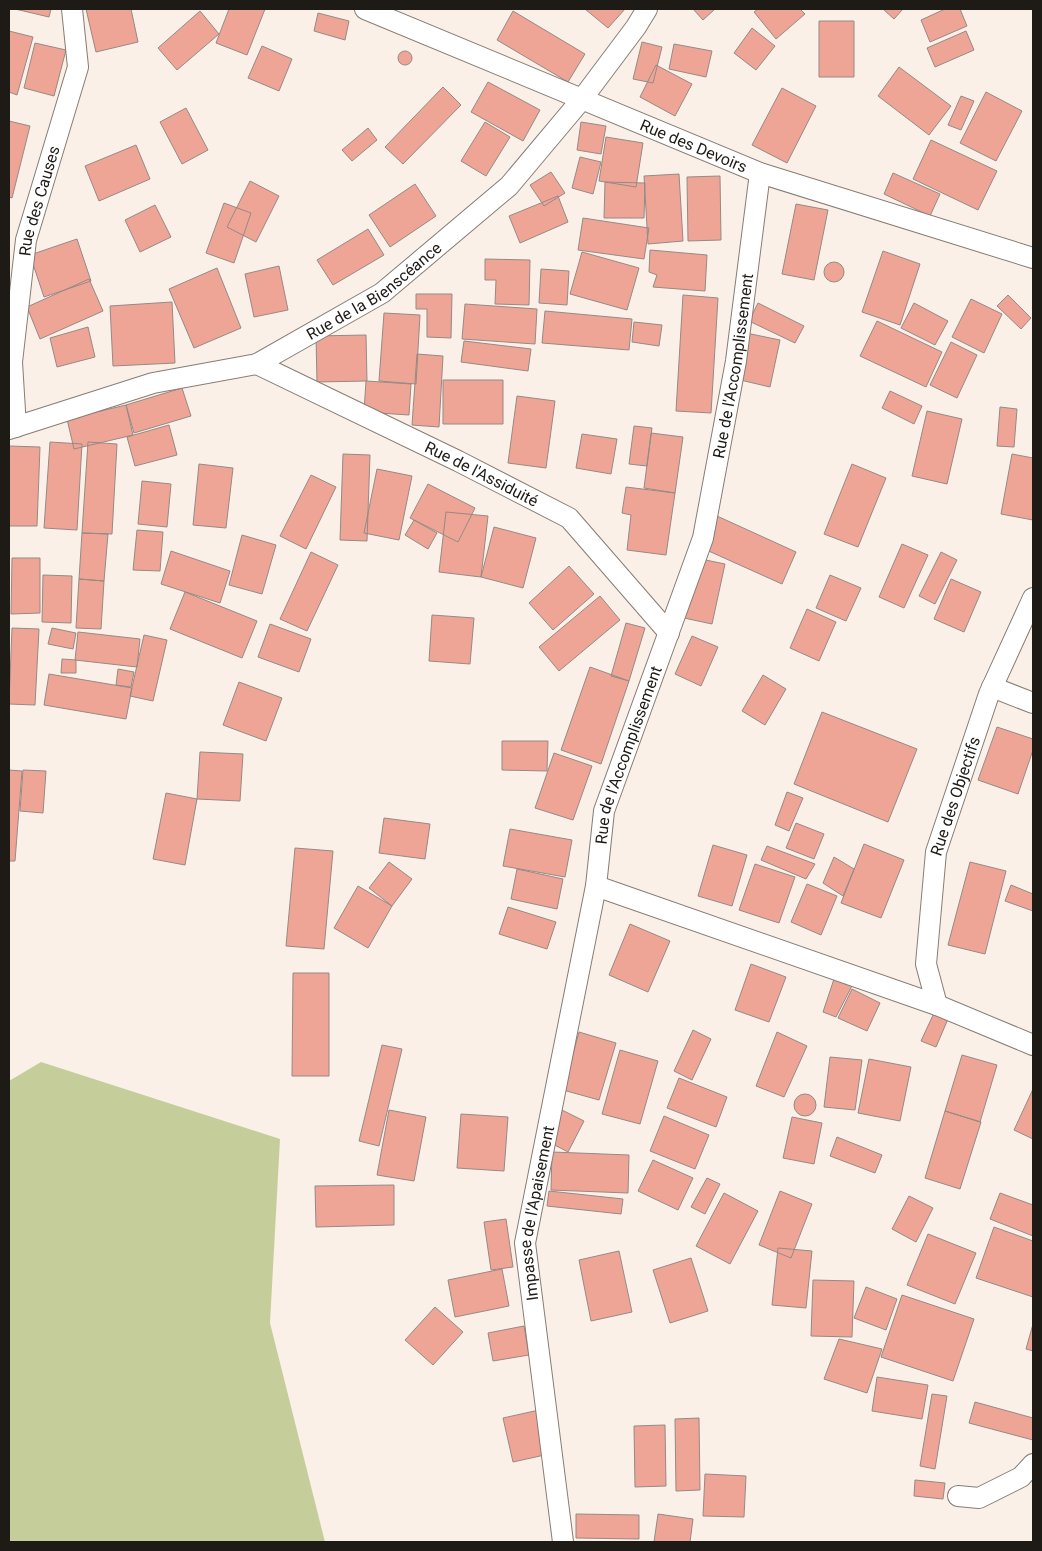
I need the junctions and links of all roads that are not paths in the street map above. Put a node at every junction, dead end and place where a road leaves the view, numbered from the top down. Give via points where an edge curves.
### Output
1 (72, 9) edge
2 (365, 9) edge
3 (647, 9) edge
4 (582, 99) junction
5 (760, 173) junction
6 (1033, 258) edge
7 (257, 364) junction
8 (12, 428) edge
9 (1033, 598) edge
10 (669, 634) junction
11 (992, 687) junction
12 (1033, 703) edge
13 (596, 886) junction
14 (937, 1005) junction
15 (1033, 1044) edge
16 (1033, 1464) edge
17 (958, 1496) dead end
18 (563, 1542) edge

1 - 8 street, Rue des Causes via 78,67 26,240 12,362
2 - 4 street, Rue des Devoirs
3 - 4 street, Rue de la Bienscéance
4 - 5 street, Rue des Devoirs
4 - 7 street, Rue de la Bienscéance via 509,186 382,293
5 - 6 street, Rue des Devoirs
5 - 10 street, Rue de l'Accomplissement via 736,361 703,538
7 - 8 street, Rue de la Bienscéance via 153,383
7 - 10 street, Rue de l'Assiduité via 569,518
9 - 11 street, Rue des Objectifs
10 - 13 street, Rue de l'Accomplissement via 604,811
11 - 12 street
11 - 14 street, Rue des Objectifs via 936,852 926,964
13 - 14 street
13 - 18 street, Impasse de l'Apaisement via 525,1243
14 - 15 street
16 - 17 street via 1021,1477 979,1498

